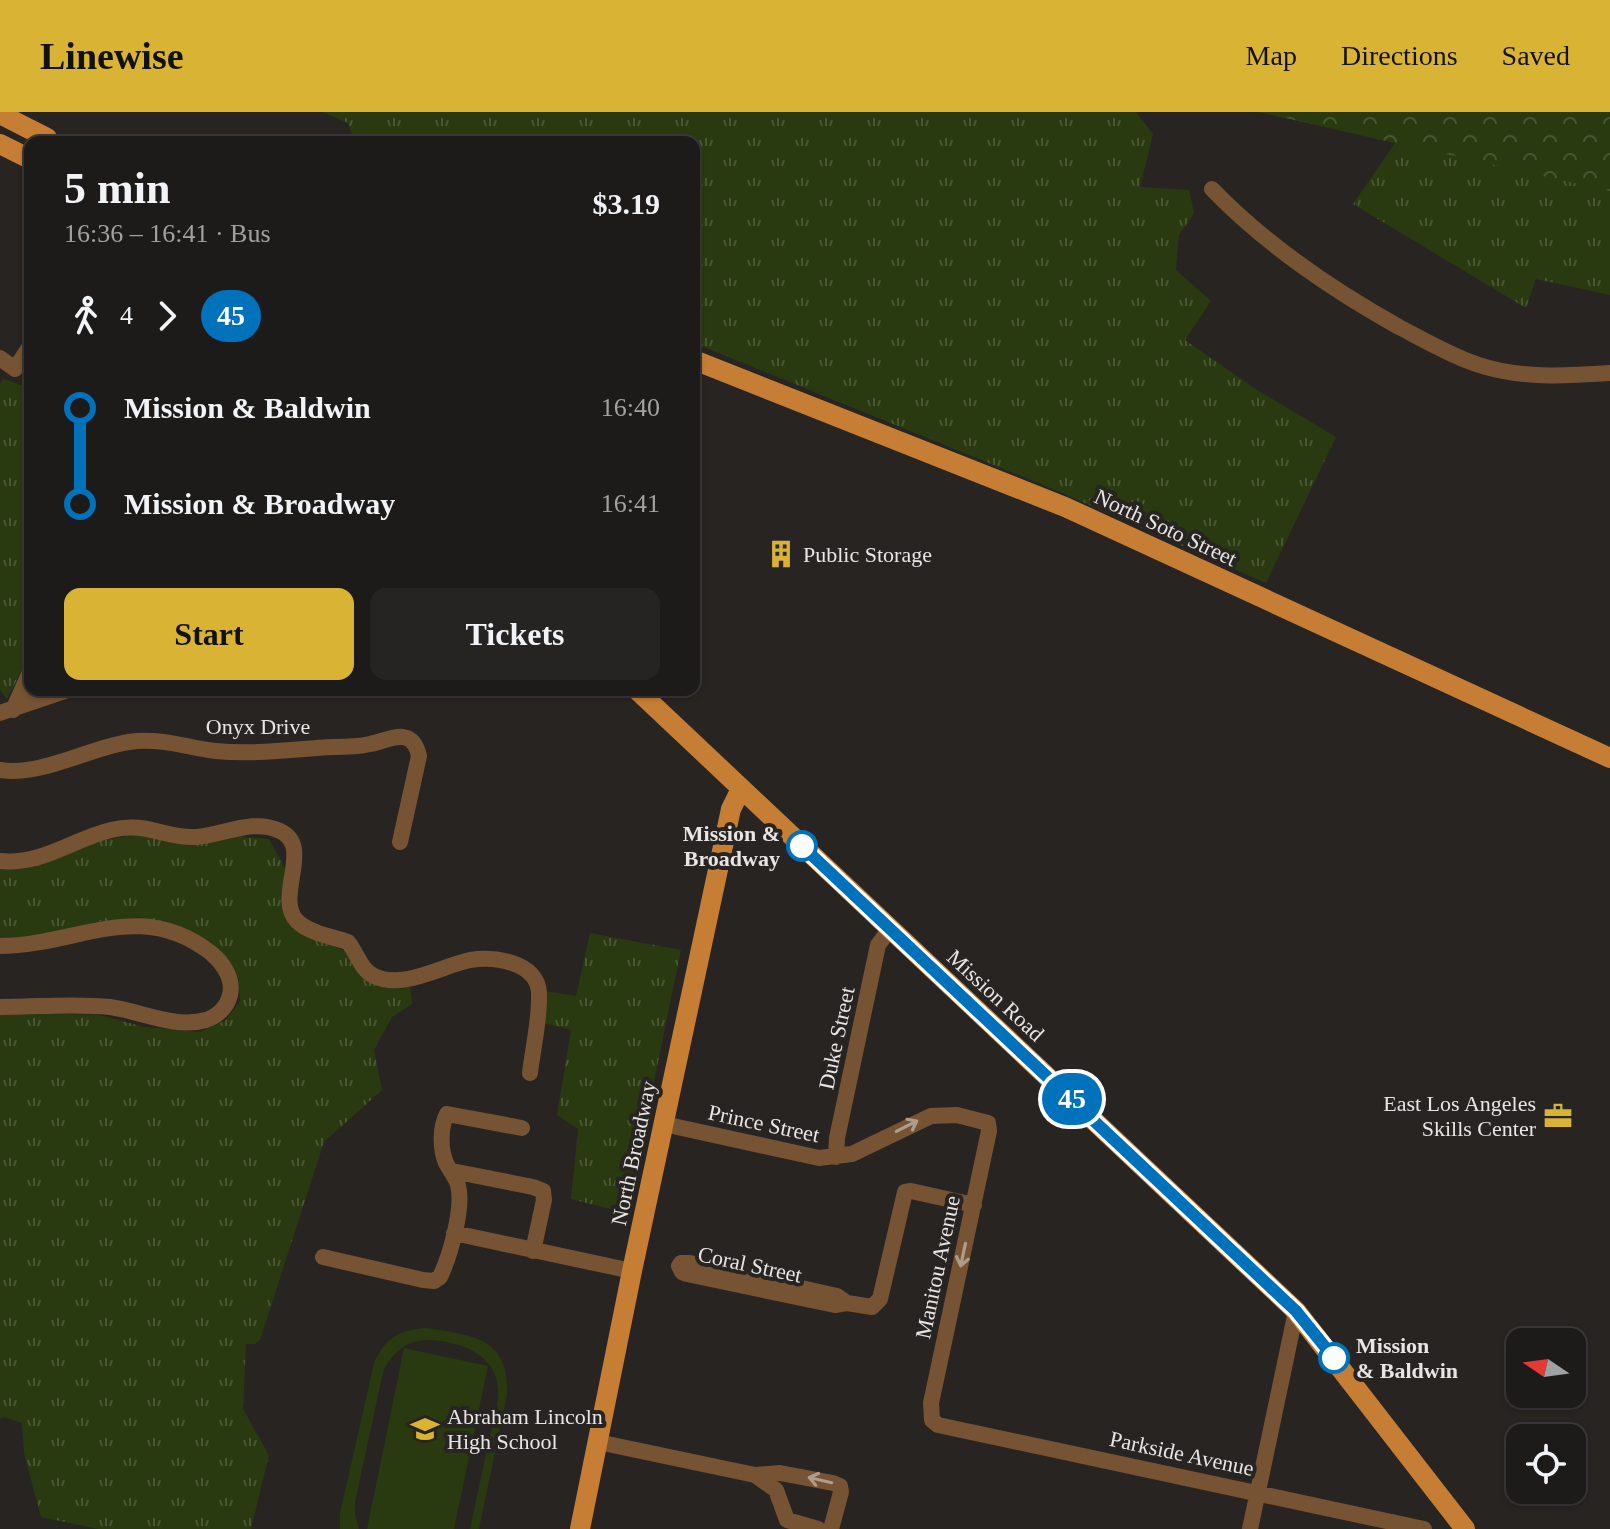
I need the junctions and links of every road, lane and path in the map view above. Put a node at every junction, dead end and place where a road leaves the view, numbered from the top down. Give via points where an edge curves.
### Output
1 (0, 114) edge
2 (43, 136) edge
3 (0, 144) edge
4 (24, 156) edge
5 (1212, 189) dead end
6 (24, 355) edge
7 (0, 358) edge
8 (700, 362) edge
9 (1610, 373) edge
10 (24, 682) edge
11 (51, 696) edge
12 (643, 696) edge
13 (7, 712) edge
14 (1610, 758) edge
15 (0, 770) edge
16 (741, 789) junction
17 (400, 842) dead end
18 (0, 861) edge
19 (889, 930) junction
20 (0, 946) edge
21 (0, 1007) edge
22 (530, 1073) dead end
23 (988, 1123) joint
24 (664, 1124) junction
25 (522, 1128) dead end
26 (836, 1157) junction
27 (452, 1171) junction
28 (974, 1205) junction
29 (454, 1233) junction
30 (533, 1251) junction
31 (323, 1257) dead end
32 (632, 1271) junction
33 (847, 1303) junction
34 (1296, 1311) junction
35 (932, 1420) joint
36 (598, 1442) junction
37 (755, 1475) junction
38 (1258, 1492) junction
39 (1460, 1527) edge
40 (580, 1529) edge
41 (818, 1529) edge
42 (831, 1529) edge
43 (1250, 1529) edge
44 (1424, 1529) edge

1 - 2 main road
3 - 4 main road
5 - 9 street via 1283,252 1347,298 1435,346 1477,365 1521,374
6 - 7 street via 15,369
8 - 14 main road, North Soto Street via 1065,507
10 - 13 street
11 - 13 street
12 - 16 main road, Mission Road
15 - 17 street, Onyx Drive via 30,769 136,741 243,752 359,746 402,737 411,739 419,756
16 - 19 main road, Mission Road
16 - 24 main road, North Broadway via 731,809
18 - 22 street via 43,856 128,827 183,837 260,826 284,832 294,853 290,897 297,921 348,942 372,975 387,980 416,976 470,960 521,966 533,975 539,991
19 - 26 street, Duke Street via 878,945
19 - 34 main road, Mission Road
20 - 21 street via 27,946 129,924 167,931 216,958 231,991 219,1014 185,1022 92,1006
26 -> 23 street, Prince Street via 931,1116 957,1115
23 - 28 street, Manitou Avenue
24 - 26 street, Prince Street via 805,1156
24 - 32 main road, North Broadway
25 - 27 street via 447,1114 442,1144
27 - 29 street via 460,1197
27 - 30 street via 543,1191
28 - 33 street, Coral Street via 905,1192 880,1299 876,1306
28 -> 35 street, Manitou Avenue via 931,1403
29 - 30 street
29 - 31 street via 445,1268 434,1281
30 - 32 street
32 - 36 main road, North Broadway
33 - 33 street, Coral Street via 837,1296 690,1263 679,1266 687,1274 835,1305
34 - 38 street
34 - 39 main road, Mission Road
35 - 38 street, Parkside Avenue
36 - 37 street
36 - 40 main road, North Broadway
37 - 41 street via 776,1490 787,1520
42 -> 37 street via 840,1486 792,1474
38 - 43 street
38 - 44 street, Parkside Avenue

